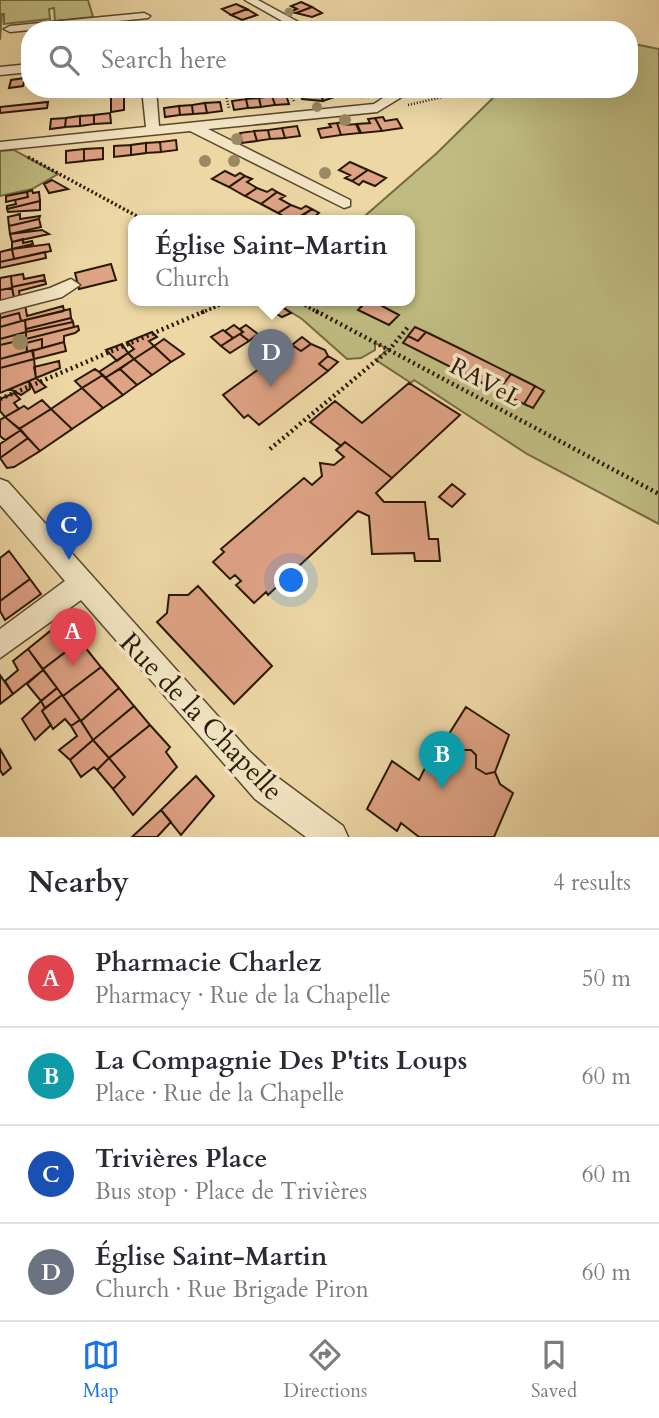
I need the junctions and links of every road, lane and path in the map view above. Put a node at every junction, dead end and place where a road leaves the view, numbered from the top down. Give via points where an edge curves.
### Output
1 (250, 0) edge
2 (70, 21) edge
3 (145, 21) edge
4 (289, 21) edge
5 (21, 28) edge
6 (10, 29) dead end
7 (21, 69) edge
8 (0, 71) edge
9 (150, 98) edge
10 (393, 98) edge
11 (439, 98) edge
12 (408, 106) dead end
13 (193, 127) junction
14 (153, 132) junction
15 (3, 146) edge
16 (346, 187) dead end
17 (135, 215) edge
18 (71, 285) dead end
19 (217, 306) edge
20 (305, 306) edge
21 (0, 307) edge
22 (408, 327) dead end
23 (388, 350) junction
24 (0, 400) edge
25 (270, 449) dead end
26 (0, 489) edge
27 (659, 494) edge
28 (81, 585) junction
29 (0, 645) edge
30 (332, 837) edge

1 - 4 street
2 - 3 street via 144,11
5 - 6 street
7 - 8 street
9 - 14 street
10 - 13 street via 377,108
11 - 12 path
13 - 14 street
13 - 16 street via 338,200
14 - 15 street
15 - 17 path
18 - 21 street
19 - 24 path
20 - 23 path, RAVeL
22 - 23 path
23 - 25 path
23 - 27 path, RAVeL
26 - 28 street, Rue de la Chapelle
28 - 29 street
28 - 30 street, Rue de la Chapelle via 266,788

